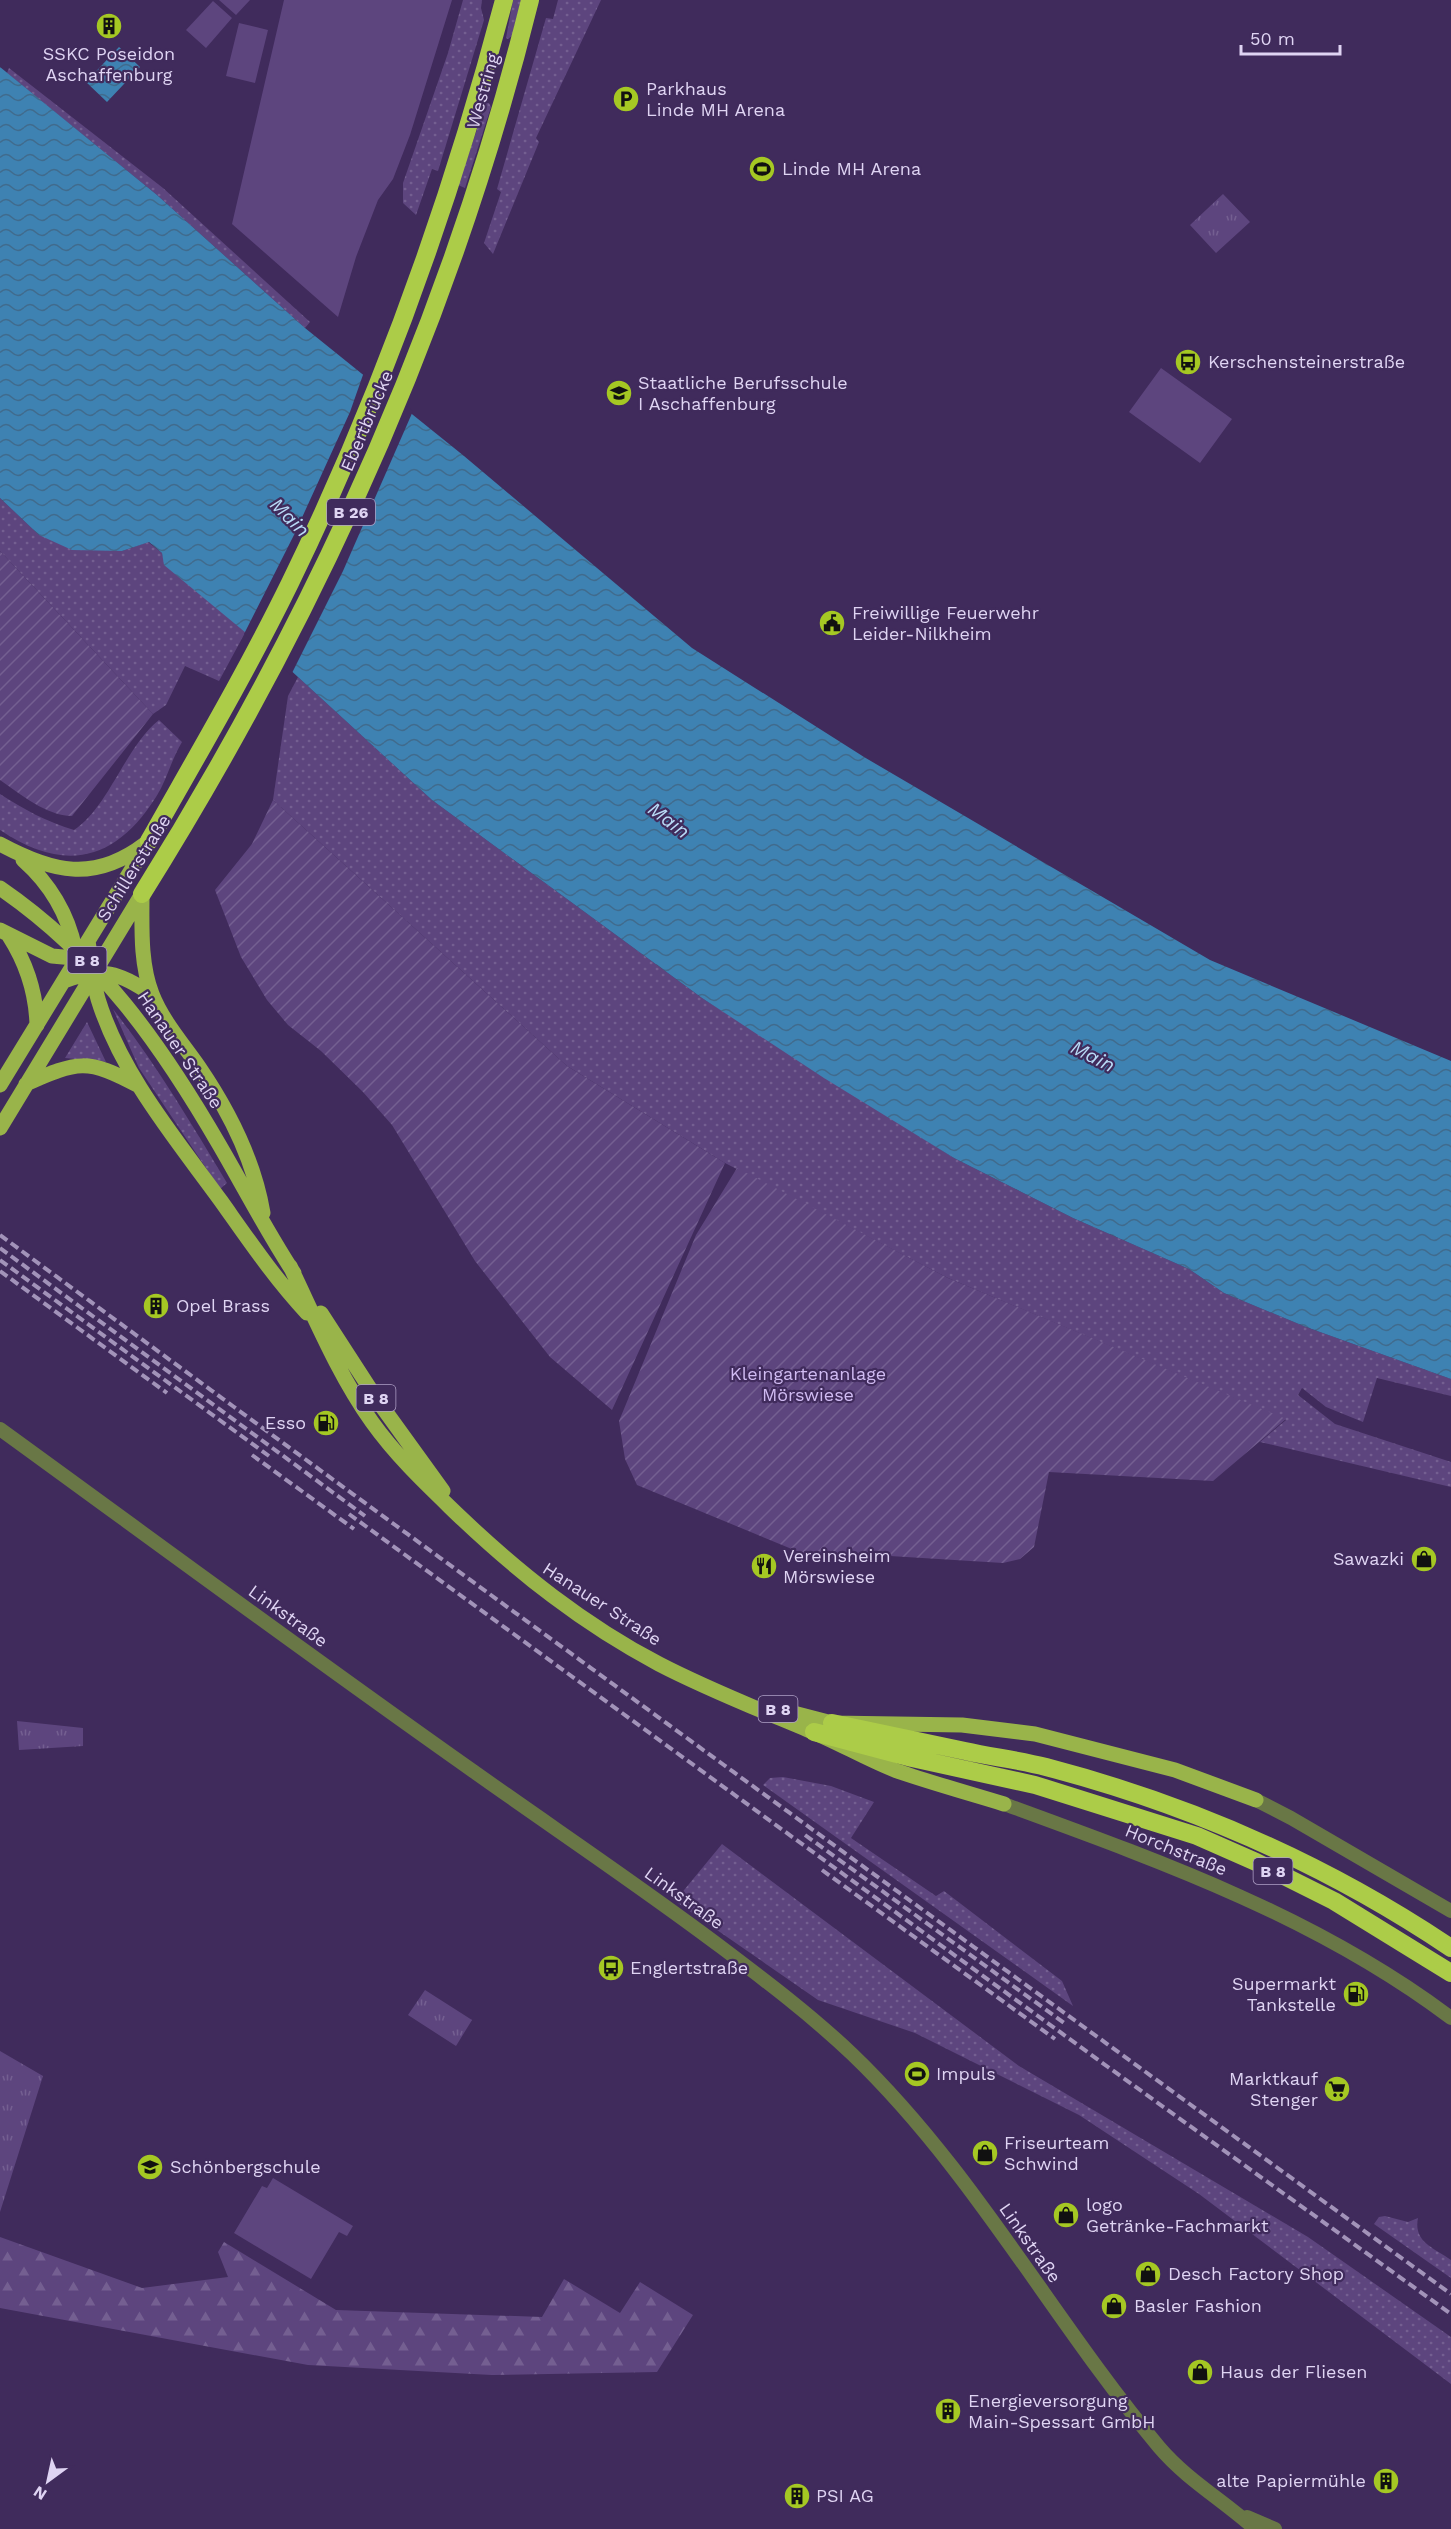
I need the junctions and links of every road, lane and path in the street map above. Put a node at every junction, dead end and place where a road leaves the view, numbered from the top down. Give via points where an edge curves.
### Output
1 (504, 0) edge
2 (530, 2) edge
3 (451, 186) joint
4 (474, 193) joint
5 (171, 802) joint
6 (192, 815) joint
7 (149, 841) junction
8 (0, 844) edge
9 (14, 852) junction
10 (4, 891) edge
11 (142, 894) junction
12 (5, 933) edge
13 (85, 966) junction
14 (152, 995) junction
15 (37, 1025) junction
16 (26, 1084) junction
17 (0, 1085) edge
18 (139, 1086) junction
19 (0, 1128) edge
20 (265, 1225) junction
21 (290, 1266) junction
22 (317, 1323) junction
23 (0, 1429) edge
24 (470, 1527) junction
25 (725, 1695) junction
26 (832, 1723) junction
27 (814, 1732) junction
28 (1256, 1800) joint
29 (1004, 1804) joint
30 (1451, 1911) edge
31 (1451, 1948) edge
32 (1451, 1973) edge
33 (1451, 2018) edge
34 (1237, 2512) junction
35 (1255, 2529) edge
36 (1275, 2529) edge

1 - 3 highway, Westring / B 26
2 - 4 highway, Westring / B 26
3 - 5 highway, Ebertbrücke / B 26 via 392,350 333,492 262,639
4 - 6 highway, Ebertbrücke / B 26 via 433,312 364,484 283,651
5 - 7 highway, Schillerstraße / B 26
6 - 11 highway, Schillerstraße / B 26
7 - 9 main road via 118,861 83,869 47,866
7 - 13 main road, Schillerstraße via 88,940
8 - 9 main road
9 - 13 main road via 56,900
10 - 20 main road, Hanauer Straße / B 8 via 65,939 124,1001 153,1039 220,1145
11 - 13 main road, Schillerstraße via 107,951
11 - 14 main road via 142,943
12 - 13 main road via 52,956
12 - 15 main road via 27,967
13 - 14 main road via 120,975
13 - 15 main road via 64,981
13 - 16 main road, Schillerstraße via 82,992
13 - 18 main road via 109,1027
14 - 20 main road via 241,1140 257,1184
15 - 17 main road
16 - 18 main road via 59,1068 83,1065 110,1071
16 - 19 main road, Schillerstraße
18 - 22 main road via 274,1272
20 - 21 main road, Hanauer Straße / B 8
21 - 22 main road, Hanauer Straße / B 8
21 - 24 main road, Hanauer Straße / B 8 via 398,1430
22 - 24 main road, Hanauer Straße / B 8 via 359,1402 384,1439
23 - 34 street, Linkstraße via 413,1729 672,1910 816,2021 897,2098 954,2167 1048,2300 1159,2446 1188,2477
24 - 25 main road, Hanauer Straße / B 8 via 530,1580 597,1628
25 - 26 main road, B 8
25 - 27 main road, B 8
26 - 28 main road via 962,1725 1035,1734 1175,1770
26 - 31 highway, B 8 via 1045,1767 1198,1815 1328,1874
27 - 29 main road via 898,1771
27 - 32 highway, B 8 via 1035,1785 1197,1836 1334,1901
28 - 30 street
29 - 33 street, Horchstraße via 1252,1900 1414,1990
34 - 35 street, Linkstraße
34 - 36 street, Linkstraße

